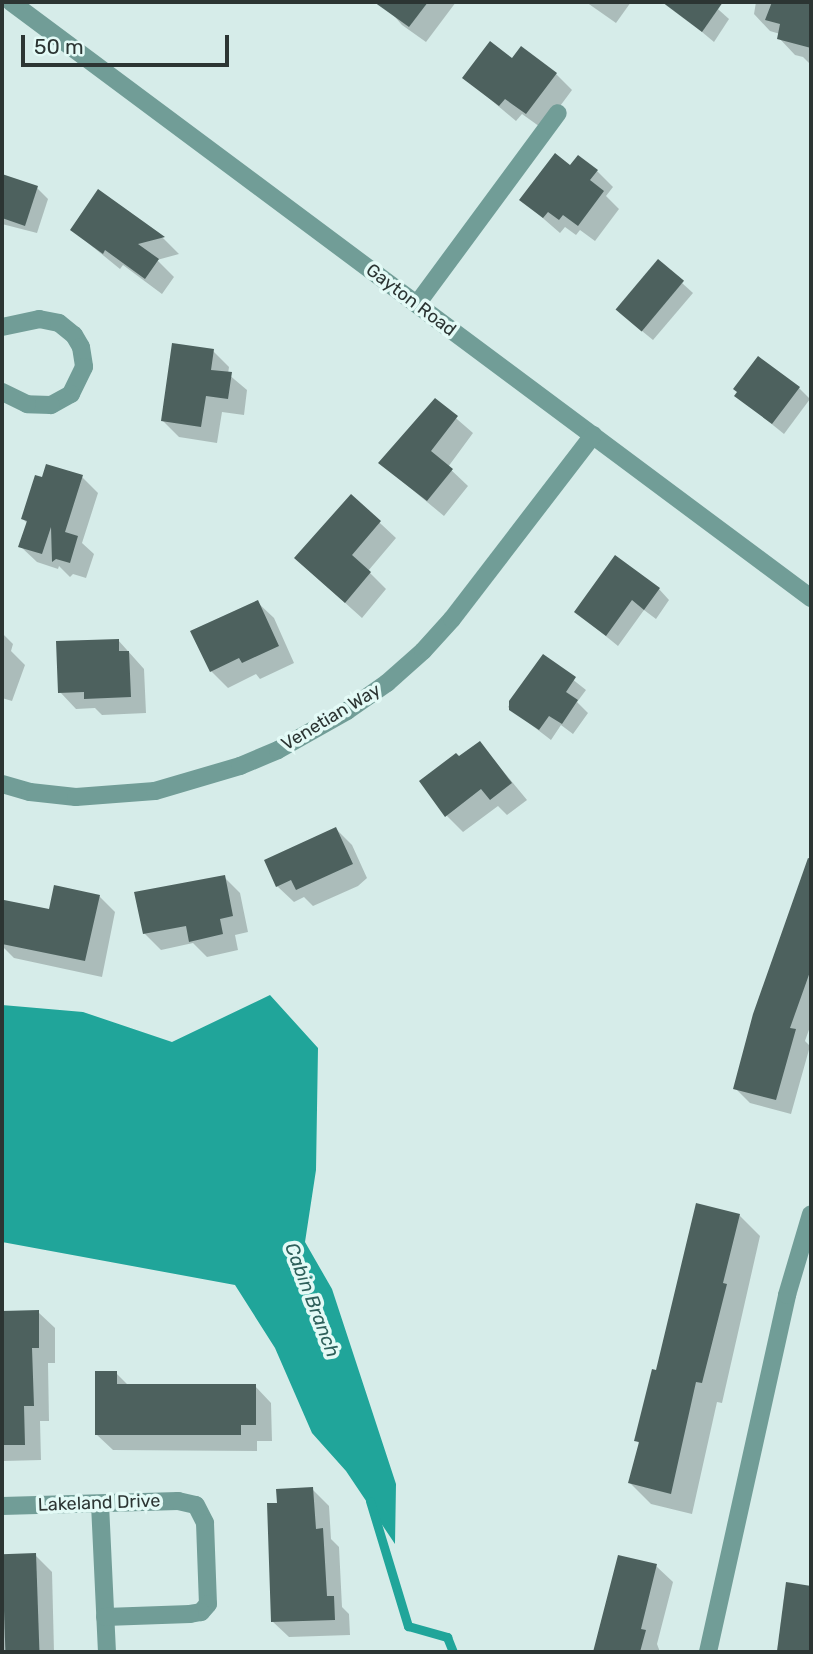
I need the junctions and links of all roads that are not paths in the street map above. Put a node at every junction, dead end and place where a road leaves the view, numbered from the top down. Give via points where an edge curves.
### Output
1 (11, 2) edge
2 (558, 113) dead end
3 (417, 304) junction
4 (2, 327) edge
5 (2, 392) edge
6 (593, 435) junction
7 (811, 598) edge
8 (2, 784) edge
9 (811, 1214) edge
10 (100, 1504) junction
11 (2, 1506) edge
12 (106, 1617) junction
13 (107, 1652) edge
14 (708, 1652) edge

1 - 3 street, Gayton Road
2 - 3 street
3 - 6 street, Gayton Road
4 - 5 street via 39,320 59,323 81,346 84,367 71,394 51,405 27,404
6 - 7 street, Gayton Road
6 - 8 street, Venetian Way via 452,619 396,675 347,711 240,766 155,791 76,796
9 - 14 street via 787,1295
10 - 11 street, Lakeland Drive
10 - 12 street
10 - 12 street, Lakeland Drive via 196,1504 205,1523 208,1604 201,1612
12 - 13 street

